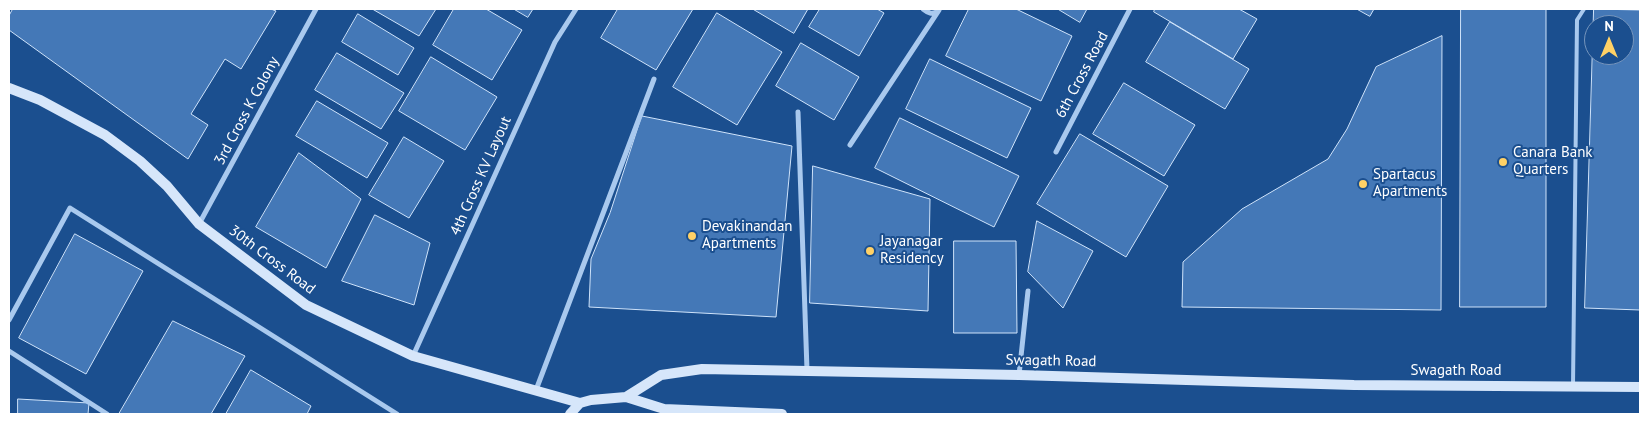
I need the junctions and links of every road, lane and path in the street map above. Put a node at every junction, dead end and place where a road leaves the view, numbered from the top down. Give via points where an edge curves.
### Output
1 (316, 9) edge
2 (576, 9) edge
3 (922, 9) edge
4 (939, 9) edge
5 (1130, 9) edge
6 (1584, 9) edge
7 (654, 79) dead end
8 (9, 88) edge
9 (798, 112) dead end
10 (850, 145) dead end
11 (1056, 152) dead end
12 (199, 224) junction
13 (1028, 291) dead end
14 (9, 320) edge
15 (9, 351) edge
16 (413, 356) junction
17 (807, 370) junction
18 (1019, 375) junction
19 (1573, 386) junction
20 (1640, 387) edge
21 (536, 391) junction
22 (626, 397) junction
23 (580, 403) junction
24 (664, 412) edge
25 (107, 414) edge
26 (397, 414) edge
27 (570, 414) edge
28 (782, 414) edge

1 - 12 street, 3rd Cross K Colony
2 - 16 street, 4th Cross KV Layout via 555,42
3 - 4 street via 933,13
4 - 10 street
5 - 11 street, 6th Cross Road
6 - 19 lane via 1578,20
7 - 21 street
8 - 12 main road, 30th Cross Road via 40,100 105,135 167,186
9 - 17 street
12 - 16 main road, 30th Cross Road via 306,305
13 - 18 street
14 - 26 street via 70,208
15 - 25 street
16 - 21 main road, 30th Cross Road
17 - 18 main road, Swagath Road
17 - 22 main road, Swagath Road via 702,369 661,375
18 - 19 main road, Swagath Road via 1354,385
19 - 20 main road, Swagath Road
21 - 23 main road, 30th Cross Road
22 - 23 main road
22 - 24 main road
23 - 27 main road
24 - 28 main road

